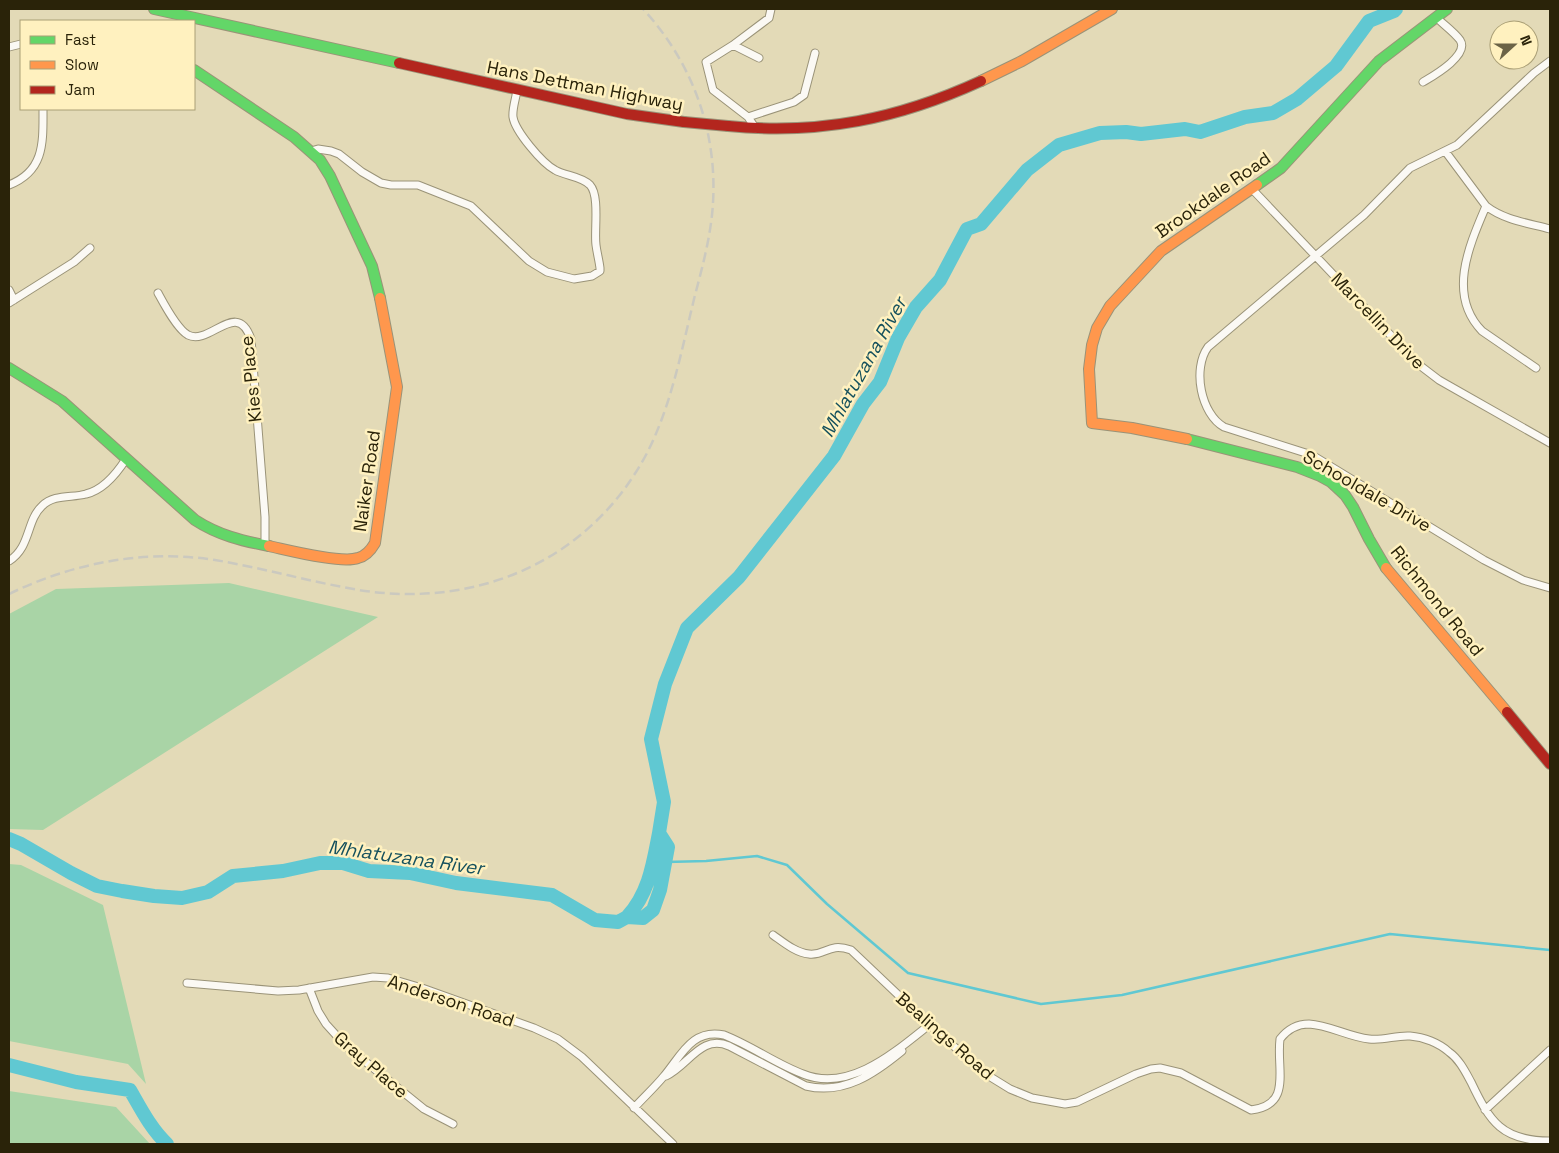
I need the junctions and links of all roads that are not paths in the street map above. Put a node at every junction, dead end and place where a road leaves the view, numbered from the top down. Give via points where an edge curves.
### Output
1 (154, 9) edge
2 (771, 9) edge
3 (1112, 9) edge
4 (1447, 9) edge
5 (1437, 18) junction
6 (733, 45) junction
7 (816, 53) dead end
8 (759, 58) dead end
9 (1550, 61) edge
10 (195, 71) edge
11 (1423, 82) dead end
12 (518, 90) junction
13 (43, 110) edge
14 (748, 117) junction
15 (756, 129) junction
16 (311, 151) junction
17 (1444, 151) junction
18 (9, 185) edge
19 (1252, 189) junction
20 (1486, 206) junction
21 (1550, 229) edge
22 (90, 248) dead end
23 (1315, 256) junction
24 (9, 290) edge
25 (158, 293) dead end
26 (11, 302) edge
27 (9, 368) edge
28 (1536, 368) dead end
29 (1092, 423) joint
30 (1550, 443) edge
31 (126, 459) junction
32 (264, 546) junction
33 (9, 561) edge
34 (1550, 588) edge
35 (1550, 764) edge
36 (773, 935) dead end
37 (187, 982) dead end
38 (309, 988) junction
39 (930, 1026) junction
40 (1550, 1050) edge
41 (634, 1108) junction
42 (1485, 1110) junction
43 (453, 1124) dead end
44 (1550, 1141) edge
45 (673, 1144) edge

1 - 12 street, Hans Dettman Highway
2 - 6 street via 770,18
3 - 15 street, Hans Dettman Highway via 1026,59 945,97 861,122 798,129
4 - 5 street, Brookdale Road
5 - 11 street via 1460,40 1462,50 1446,67
5 - 19 street, Brookdale Road via 1379,61 1291,158
6 - 8 street
6 - 14 street via 706,62 713,90
7 - 14 street via 804,95 794,102
9 - 17 street, Schooldale Drive via 1457,145
10 - 16 street, Naiker Road
12 - 15 street, Hans Dettman Highway, bridge via 627,114
12 - 16 street via 513,115 521,134 548,165 584,181 593,190 600,268 596,275 574,279 547,272 529,261 471,206 418,185 381,183 331,150
13 - 18 street via 39,159 20,180
14 - 15 street
16 - 32 street, Naiker Road via 330,176 372,266 384,310 396,398 372,550 359,559 344,560
17 - 20 street
17 - 23 street, Schooldale Drive via 1410,168 1364,215
19 - 23 street, Marcellin Drive
19 - 29 street, Brookdale Road via 1161,251 1102,317 1090,359
20 - 21 street via 1506,217
20 - 28 street via 1465,267 1462,291 1465,304 1482,331
22 - 26 street via 74,262
23 - 30 street, Marcellin Drive via 1422,367
23 - 34 street, Schooldale Drive via 1204,353 1200,371 1208,413 1224,428 1312,455 1484,560 1523,580
24 - 26 street
25 - 32 street, Kies Place via 177,324 190,336 233,322 239,322 248,331 265,517
27 - 31 street, Naiker Road via 62,401
29 - 35 street, Richmond Road via 1170,435 1291,466 1316,474 1340,489 1358,513 1390,575
31 - 32 street, Naiker Road via 203,525 221,535
31 - 33 street via 118,471 94,491 57,498 42,506 22,548
36 - 39 street, Bealings Road via 811,955 839,946 852,950
37 - 38 street, Anderson Road via 278,991
38 - 41 street, Anderson Road via 362,978 388,978 534,1028 570,1047
38 - 43 street, Gray Place via 318,1011 333,1033 424,1109
39 - 41 street via 862,1080 827,1089 806,1086 730,1046 716,1042 707,1044 664,1076
39 - 42 street, Bealings Road via 996,1082 1032,1098 1058,1103 1077,1102 1136,1074 1160,1068 1180,1073 1251,1110 1265,1106 1276,1097 1280,1083 1280,1039 1291,1029 1309,1024 1370,1040 1410,1036 1438,1044 1450,1052 1467,1075
40 - 42 street
41 - 45 street, Anderson Road
42 - 44 street, Bealings Road via 1503,1130 1530,1140

